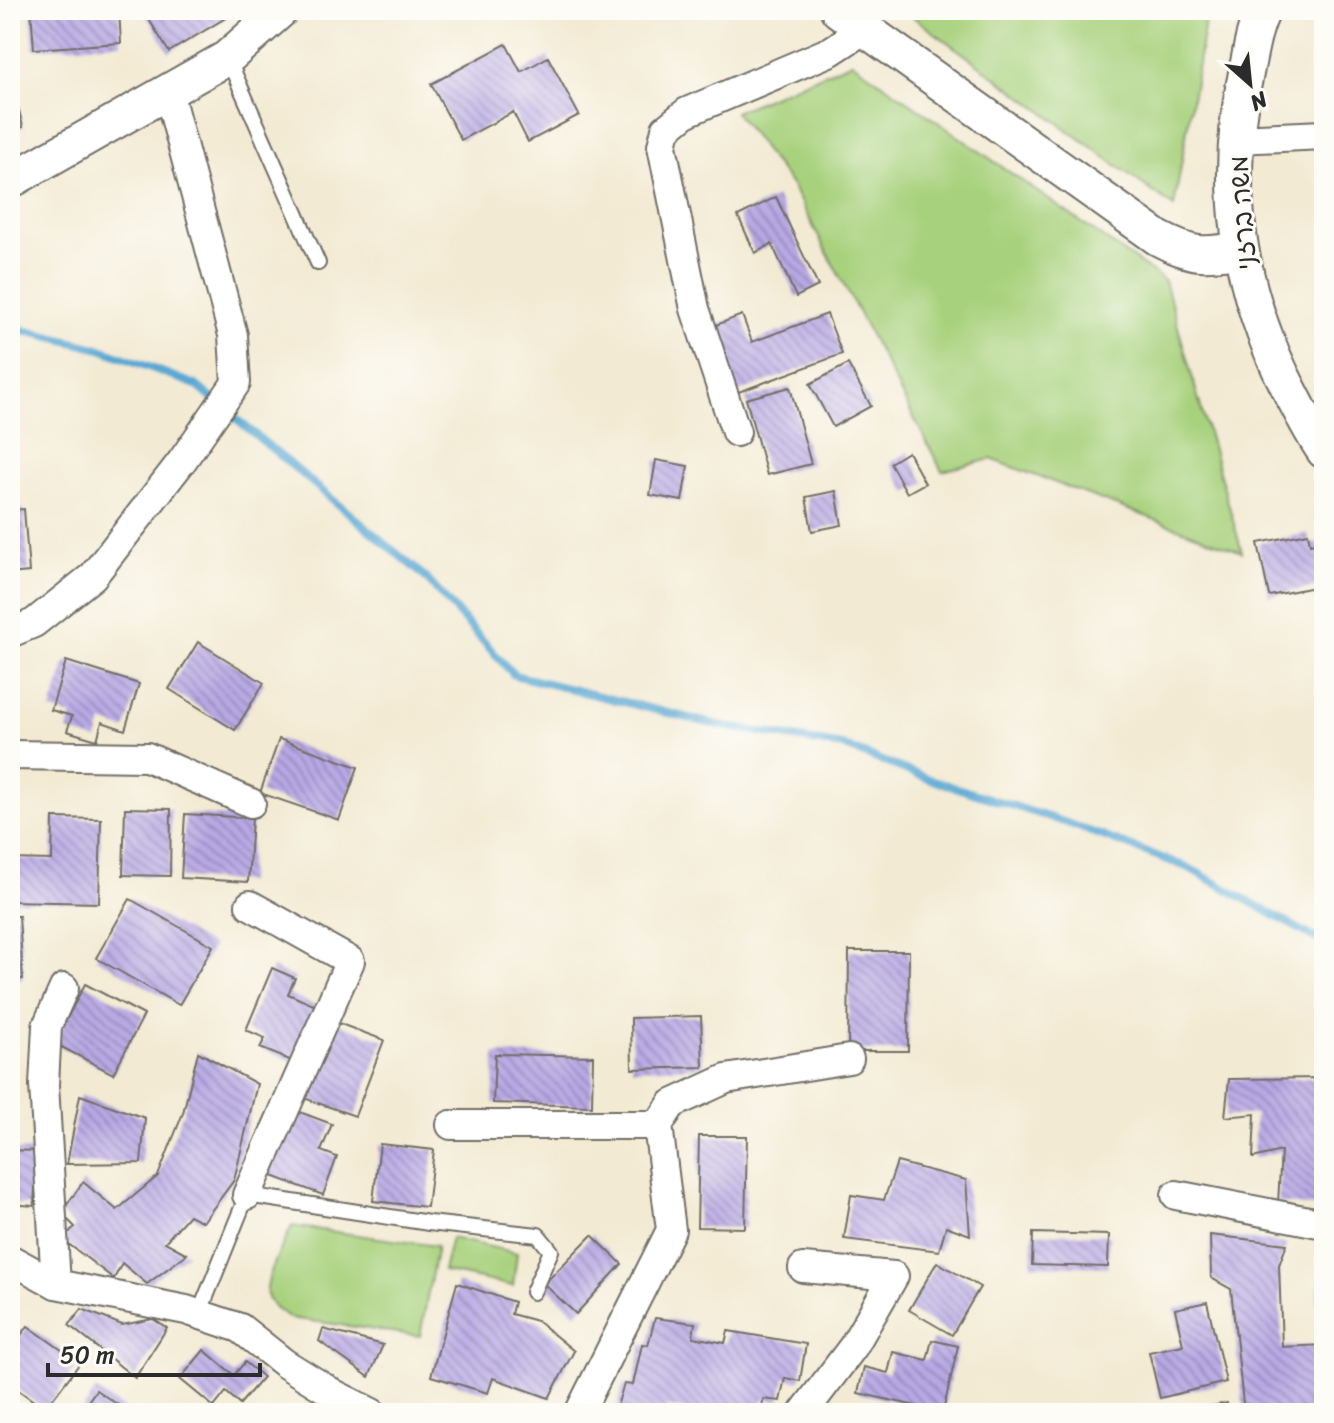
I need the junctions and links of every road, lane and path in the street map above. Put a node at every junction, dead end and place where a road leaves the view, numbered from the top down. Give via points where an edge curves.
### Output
1 (281, 10) edge
2 (1263, 10) edge
3 (852, 20) edge
4 (227, 58) junction
5 (168, 91) junction
6 (1324, 135) edge
7 (1236, 139) junction
8 (10, 181) edge
9 (1240, 249) junction
10 (318, 263) dead end
11 (736, 432) dead end
12 (1324, 451) edge
13 (10, 633) edge
14 (10, 755) edge
15 (251, 803) dead end
16 (250, 905) dead end
17 (64, 988) dead end
18 (849, 1059) dead end
19 (451, 1125) dead end
20 (658, 1125) junction
21 (247, 1195) junction
22 (1176, 1195) dead end
23 (1324, 1224) edge
24 (10, 1259) edge
25 (803, 1268) dead end
26 (56, 1284) junction
27 (533, 1292) dead end
28 (199, 1314) junction
29 (372, 1413) edge
30 (579, 1413) edge
31 (803, 1413) edge

1 - 4 street
2 - 7 street, משה ברזני via 1240,98
3 - 9 street via 1158,238 1186,253
3 - 11 street via 831,51 687,112 666,129 662,146 695,309
4 - 5 street
4 - 10 lane
5 - 8 street
5 - 13 street via 233,335 236,383 93,576 34,623
6 - 7 street
7 - 9 street, משה ברזני
9 - 12 street, משה ברזני via 1263,332
14 - 15 street via 147,757
16 - 21 street via 350,961
17 - 26 street via 47,1026 44,1085
18 - 20 street via 726,1079 672,1104
19 - 20 street
20 - 30 street via 671,1230
21 - 27 lane via 538,1235 551,1251
21 - 28 lane
22 - 23 street
24 - 26 street
25 - 31 street via 894,1276 853,1347
26 - 28 street
28 - 29 street via 240,1328 284,1363

